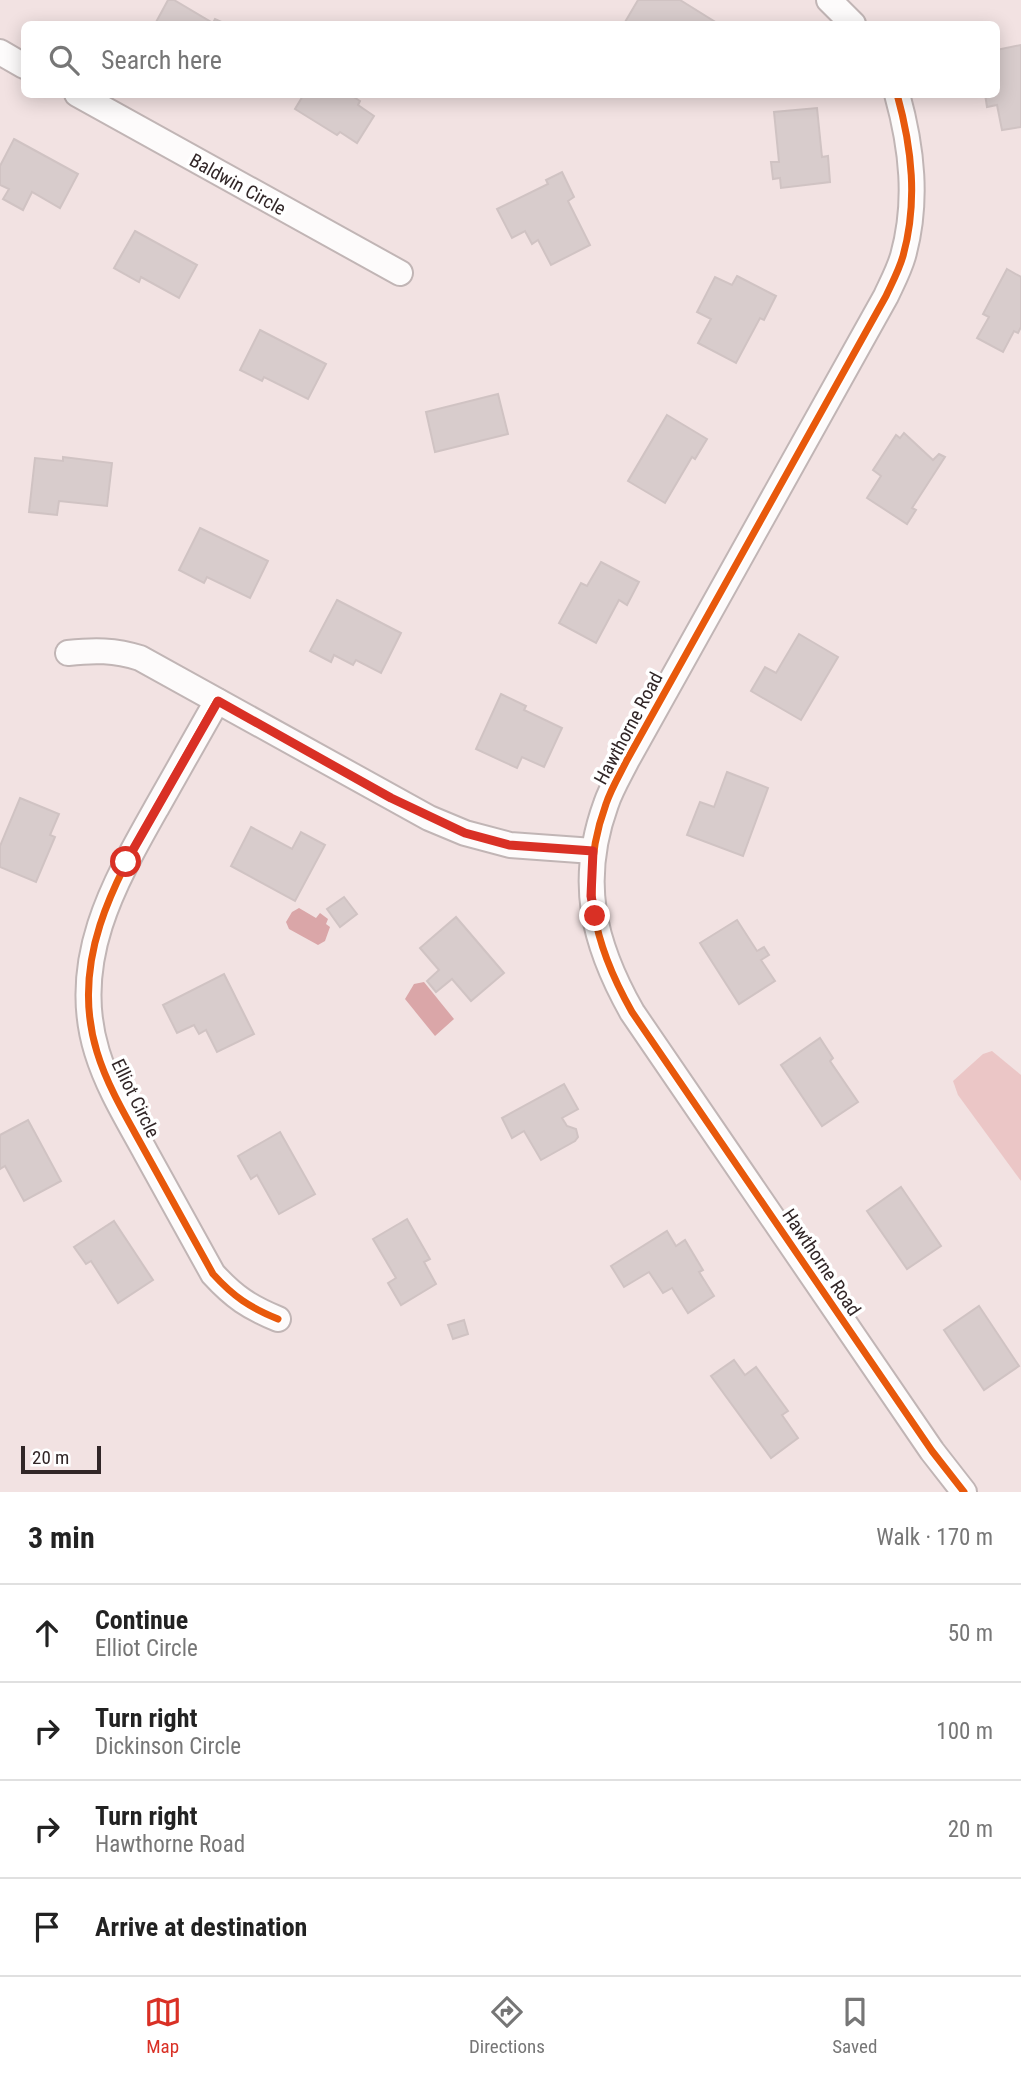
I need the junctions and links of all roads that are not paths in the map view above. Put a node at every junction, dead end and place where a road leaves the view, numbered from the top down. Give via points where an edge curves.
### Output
1 (829, 0) edge
2 (850, 21) edge
3 (0, 52) edge
4 (21, 64) edge
5 (84, 98) edge
6 (898, 98) edge
7 (400, 273) dead end
8 (68, 653) dead end
9 (218, 701) junction
10 (593, 851) junction
11 (278, 1319) dead end
12 (964, 1492) edge

1 - 2 street
3 - 4 street
5 - 7 street, Baldwin Circle
6 - 10 street, Hawthorne Road via 908,131 912,173 903,257 887,296 627,760 606,803
8 - 9 street via 120,651 141,657
9 - 10 street via 391,798 465,833 509,845
9 - 11 street, Elliot Circle via 126,862 103,912 89,994 91,1023 118,1102 213,1274 232,1295
10 - 12 street, Hawthorne Road via 591,896 598,937 611,975 632,1012

